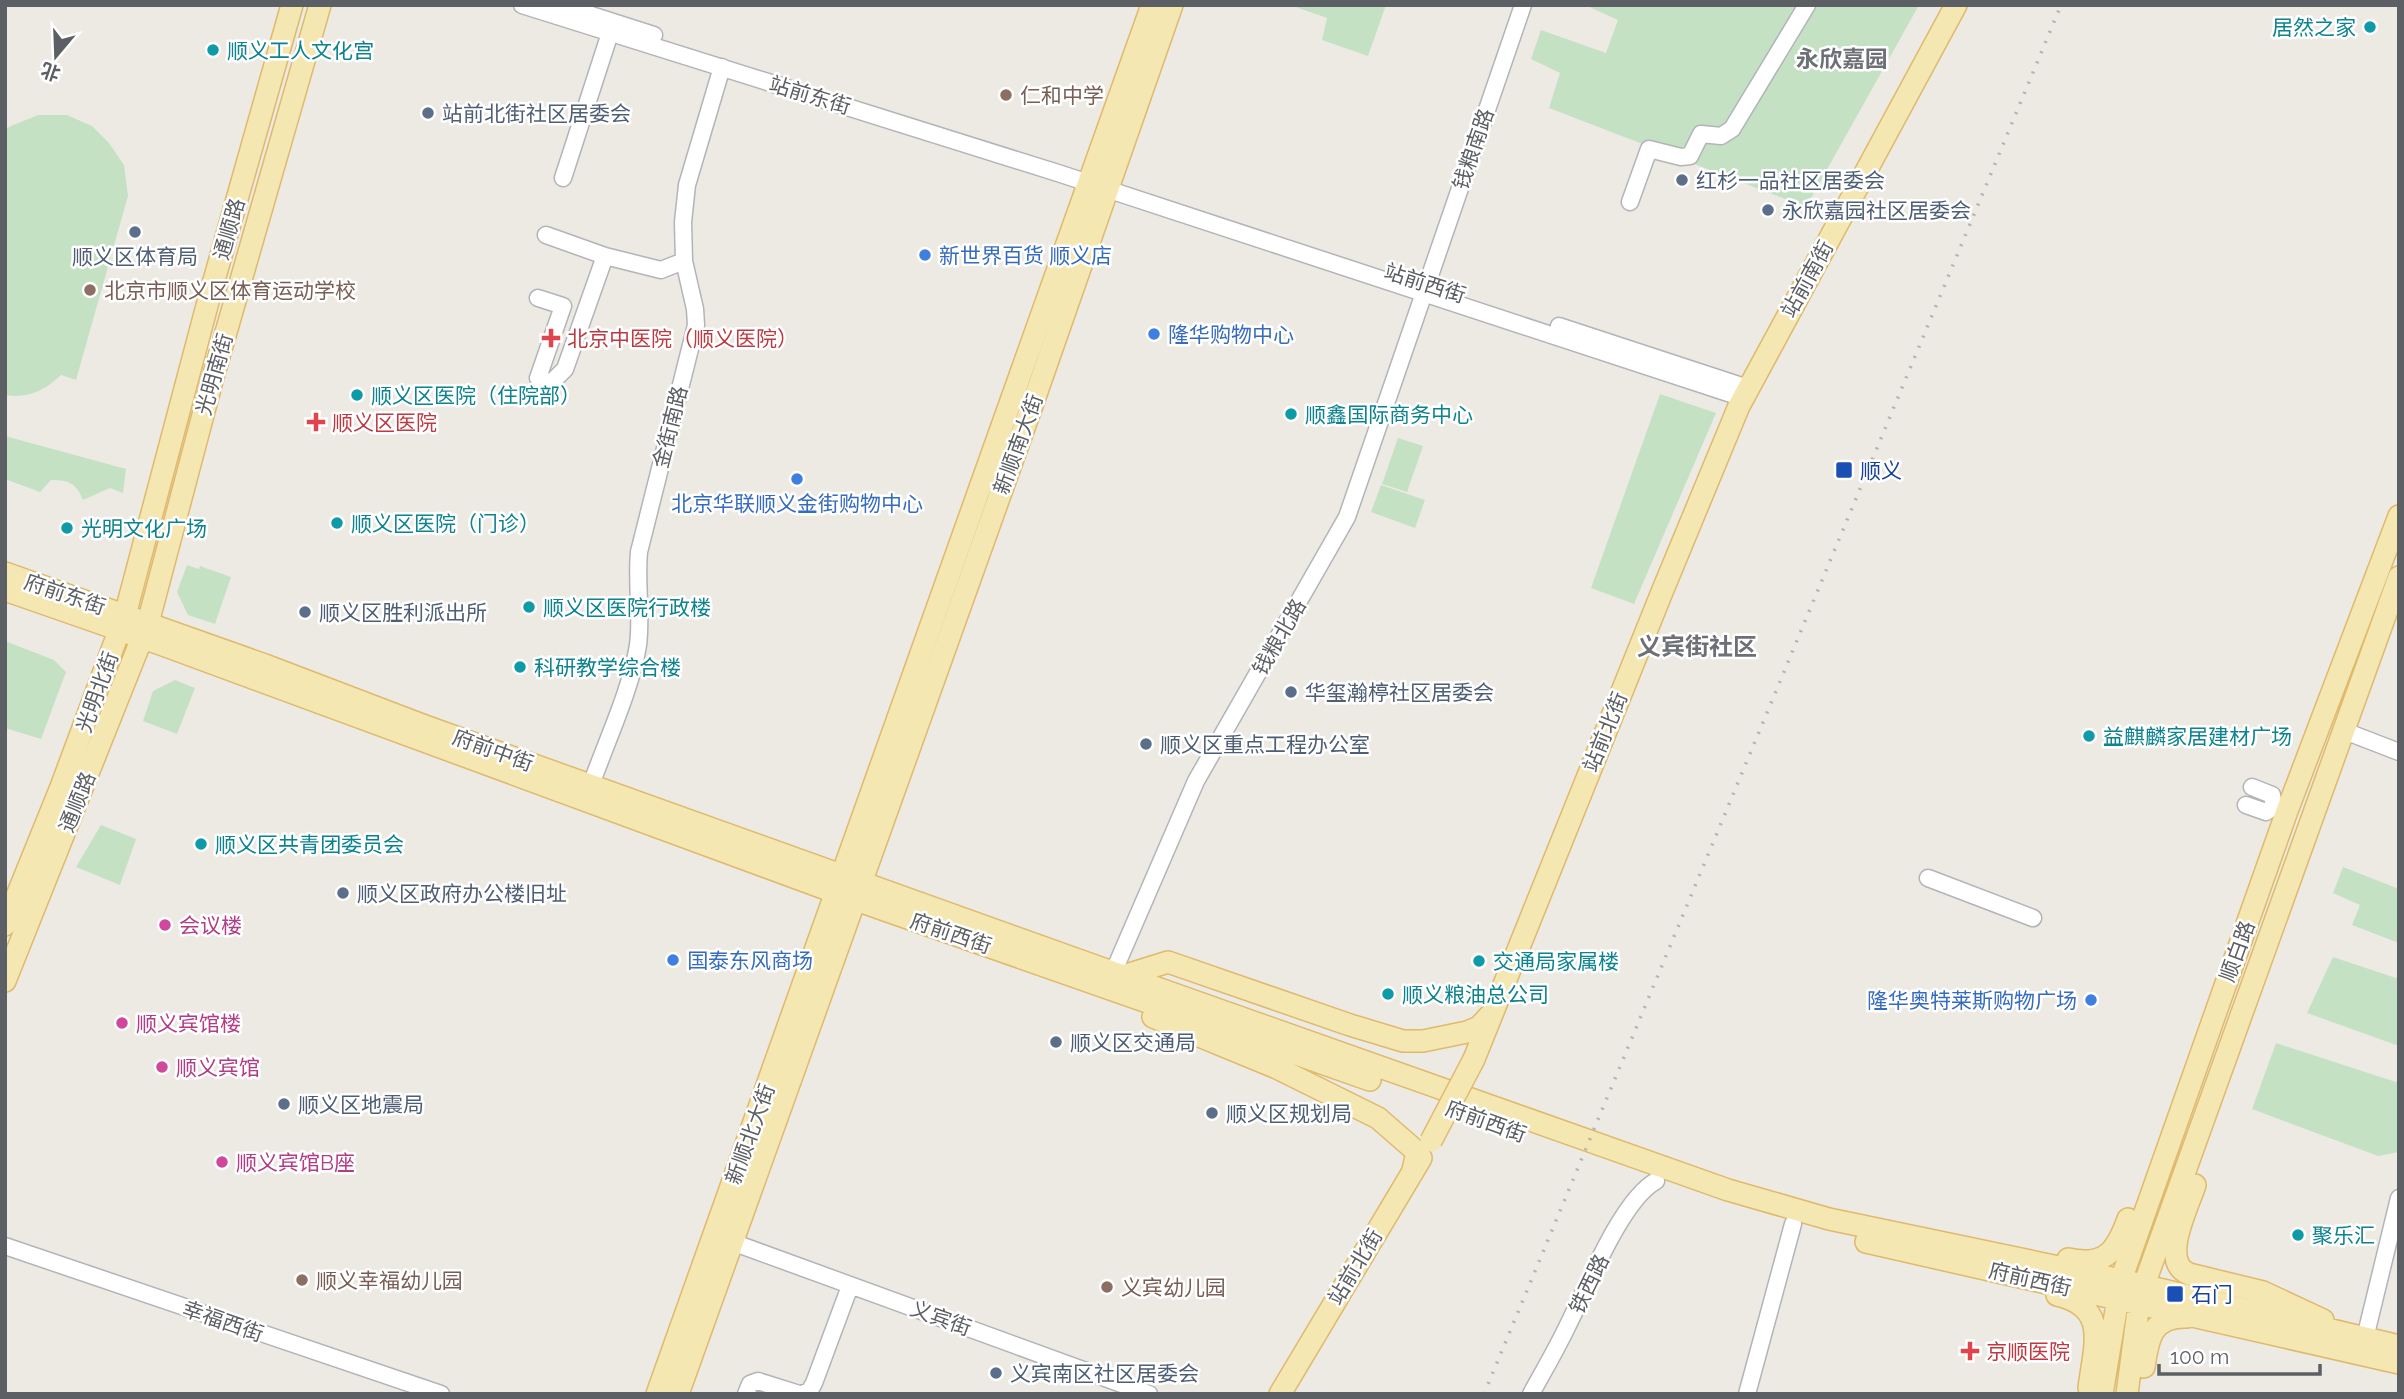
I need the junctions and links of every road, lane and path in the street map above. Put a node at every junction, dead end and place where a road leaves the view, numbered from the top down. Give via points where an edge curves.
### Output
1 (292, 5) edge
2 (320, 5) edge
3 (522, 5) edge
4 (560, 5) edge
5 (1152, 5) edge
6 (1172, 5) edge
7 (1522, 5) edge
8 (1808, 5) edge
9 (1956, 5) edge
10 (597, 17) edge
11 (610, 33) junction
12 (722, 67) junction
13 (563, 178) dead end
14 (1100, 183) junction
15 (1630, 202) dead end
16 (546, 234) dead end
17 (605, 256) junction
18 (684, 261) junction
19 (1425, 288) junction
20 (538, 298) dead end
21 (1743, 397) junction
22 (2399, 516) edge
23 (5, 573) edge
24 (2399, 577) edge
25 (5, 590) edge
26 (122, 623) junction
27 (145, 631) junction
28 (2342, 730) junction
29 (2399, 752) edge
30 (591, 785) junction
31 (2252, 787) dead end
32 (2246, 805) dead end
33 (2281, 809) junction
34 (1928, 878) dead end
35 (849, 887) junction
36 (2033, 919) dead end
37 (5, 925) edge
38 (1118, 980) junction
39 (5, 981) edge
40 (1496, 1006) junction
41 (2228, 1049) junction
42 (2191, 1082) junction
43 (1413, 1170) junction
44 (1656, 1181) junction
45 (2399, 1198) edge
46 (1793, 1224) junction
47 (732, 1241) junction
48 (5, 1246) edge
49 (1971, 1257) junction
50 (850, 1286) junction
51 (2130, 1292) junction
52 (2218, 1320) junction
53 (2360, 1337) junction
54 (2399, 1346) edge
55 (2399, 1363) edge
56 (441, 1394) edge
57 (657, 1394) edge
58 (678, 1394) edge
59 (746, 1394) edge
60 (801, 1394) edge
61 (1149, 1394) edge
62 (1280, 1394) edge
63 (1531, 1394) edge
64 (1747, 1394) edge
65 (2089, 1394) edge
66 (2102, 1394) edge
67 (2127, 1394) edge
68 (2140, 1394) edge

1 - 26 main road, 通顺路
2 - 27 main road, 光明南街
3 - 10 street, 站前东街
4 - 10 street, 站前东街
5 - 14 main road, 新顺南大街
6 - 14 main road, 新顺南大街
7 - 19 street, 钱粮南路
8 - 15 street via 1732,129 1721,136 1701,134 1690,156 1682,158 1649,149
9 - 21 main road, 站前南街
10 - 11 street, 站前东街
10 - 14 street, 站前东街
11 - 12 street, 站前东街
11 - 13 street
12 - 14 street, 站前东街
12 - 18 street, 金街南路 via 687,185
14 - 19 street, 站前西街
14 - 35 main road, 新顺南大街
16 - 17 street
17 - 18 street via 661,270
17 - 20 street via 565,369 551,383 538,378 563,306
18 - 30 street, 金街南路 via 696,325 639,552 635,664
19 - 21 street, 站前西街 via 1649,354
19 - 38 street, 钱粮北路 via 1347,517 1196,781
21 - 40 main road, 站前北街
22 - 33 main road, 顺白路
23 - 26 main road, 府前东街
24 - 28 main road, 顺白路
25 - 26 main road, 府前东街
26 - 27 main road, 府前中街
26 - 37 main road, 光明北街
27 - 30 main road, 府前中街
27 - 35 main road, 府前中街
27 - 39 main road, 通顺路
28 - 29 street
28 - 41 main road, 顺白路
30 - 35 main road, 府前中街
31 - 33 street via 2272,795
32 - 33 street via 2266,812
33 - 42 main road, 顺白路
34 - 36 street
35 - 38 main road, 府前西街
35 - 47 main road, 新顺北大街
35 - 57 main road, 新顺北大街
38 - 40 main road via 1168,962 1403,1041 1467,1032 1488,1019
38 - 43 main road via 1149,1015 1277,1068 1378,1118 1417,1152
38 - 44 main road, 府前西街
38 - 49 main road, 府前西街 via 1716,1186
40 - 43 main road, 站前北街, bridge via 1474,1059
41 - 51 main road, 顺白路
41 - 53 main road via 2218,1117 2177,1239 2175,1261 2184,1272 2263,1292
42 - 49 main road via 2167,1114 2113,1251 2083,1261 2015,1247
42 - 51 main road, 顺白路
43 - 62 main road, 站前北街
44 - 46 main road, 府前西街
44 - 63 street, 铁西路 via 1622,1216
45 - 53 street
46 - 49 main road, 府前西街
46 - 64 street
47 - 50 street, 义宾街
47 - 58 main road, 新顺北大街
48 - 56 street, 幸福西街
49 - 51 main road, 府前西街
49 - 65 main road via 1991,1279 2074,1299 2087,1310 2096,1328
50 - 60 street via 814,1383
50 - 61 street, 义宾街
51 - 52 main road
51 - 53 main road
51 - 66 main road, 顺白路
51 - 67 main road, 顺白路
52 - 55 main road
52 - 68 main road via 2180,1317 2161,1322 2148,1343
53 - 54 main road
59 - 60 street via 750,1384 758,1381

